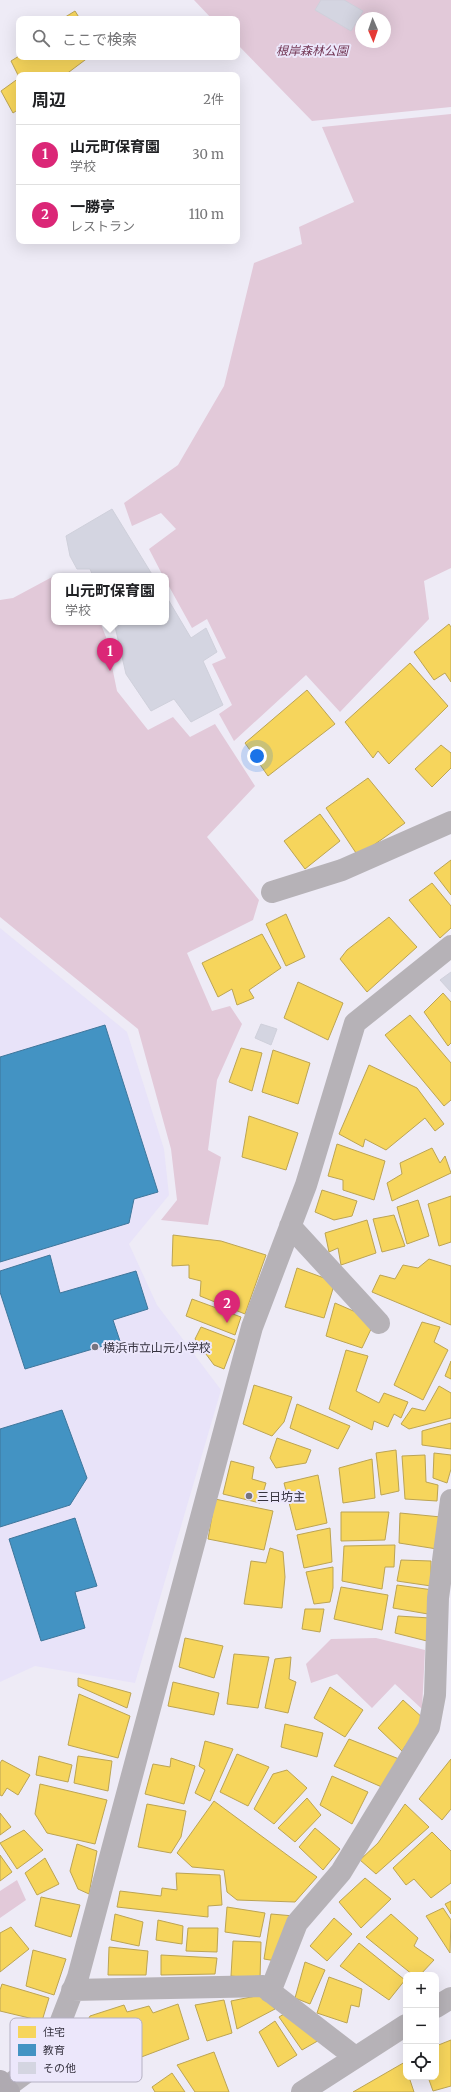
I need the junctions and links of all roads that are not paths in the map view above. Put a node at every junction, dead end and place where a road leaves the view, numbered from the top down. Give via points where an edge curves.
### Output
1 (451, 822) edge
2 (272, 892) dead end
3 (451, 946) edge
4 (290, 1226) junction
5 (379, 1323) dead end
6 (451, 1500) edge
7 (72, 1990) junction
8 (270, 1992) junction
9 (451, 1998) edge
10 (439, 2005) edge
11 (62, 2018) edge
12 (403, 2027) edge
13 (355, 2057) junction
14 (302, 2092) edge

1 - 2 street via 342,870
3 - 4 street via 355,1022 306,1186
4 - 5 street
4 - 7 street via 252,1327 78,1977
6 - 8 street via 438,1598 435,1695 429,1727 341,1872 298,1923
7 - 8 street via 263,1986
7 - 11 street
8 - 13 street
9 - 10 street
12 - 13 street
13 - 14 street

